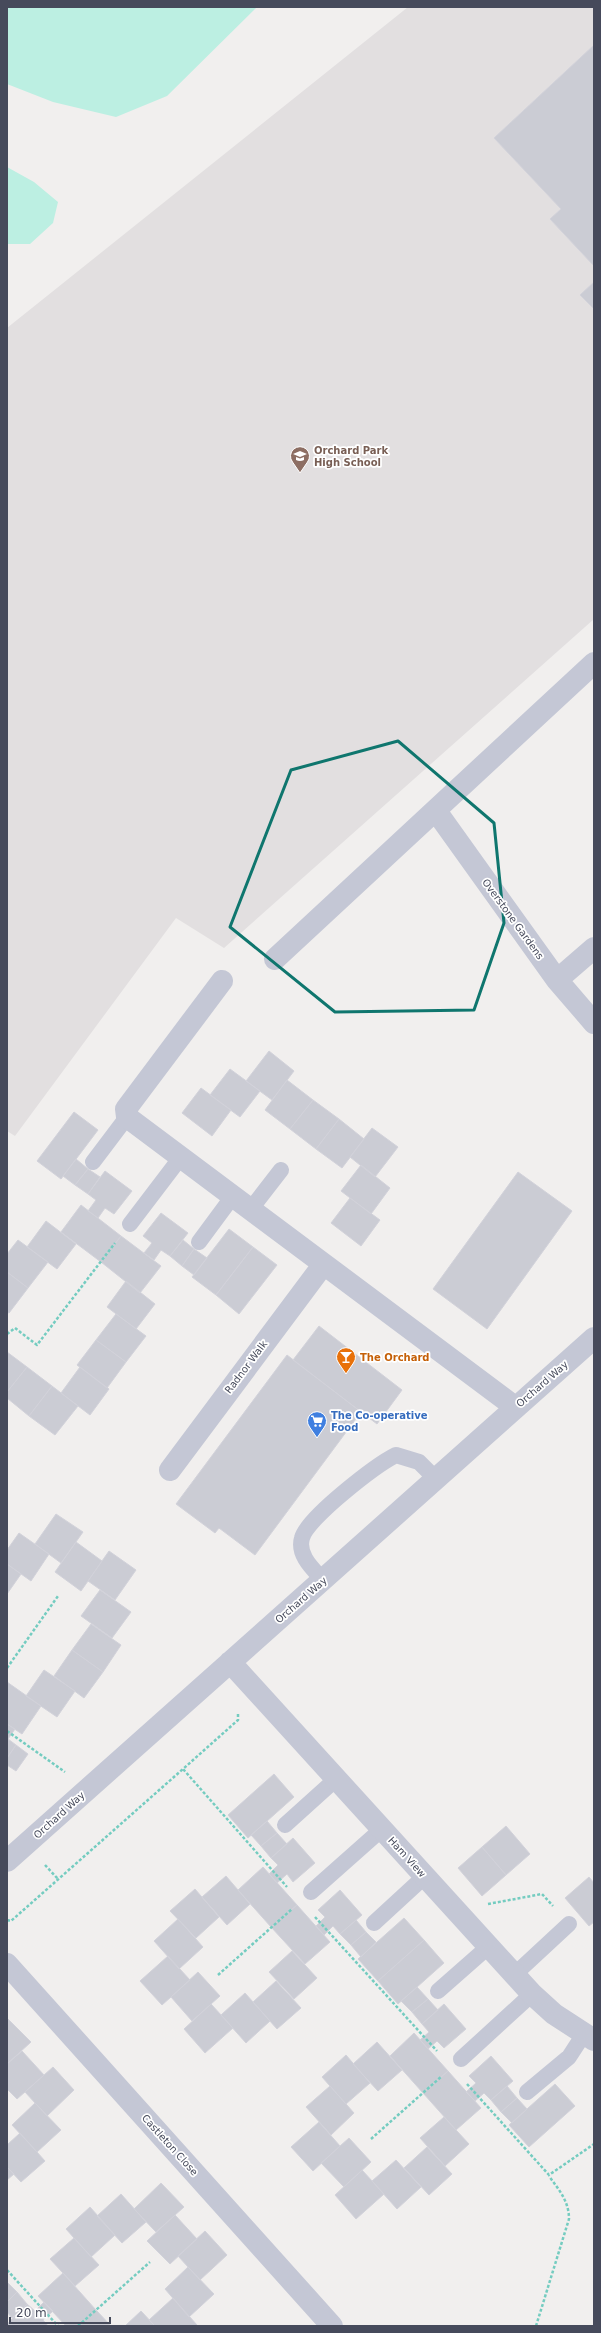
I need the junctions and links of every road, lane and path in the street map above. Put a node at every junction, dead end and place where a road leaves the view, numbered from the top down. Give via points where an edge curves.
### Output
1 (594, 663) edge
2 (436, 812) junction
3 (594, 948) edge
4 (275, 960) dead end
5 (557, 980) junction
6 (222, 981) dead end
7 (594, 1022) edge
8 (127, 1113) junction
9 (181, 1157) junction
10 (93, 1162) dead end
11 (280, 1170) dead end
12 (233, 1196) junction
13 (250, 1210) junction
14 (130, 1224) dead end
15 (117, 1241) dead end
16 (200, 1242) dead end
17 (323, 1265) junction
18 (7, 1334) edge
19 (594, 1338) edge
20 (515, 1407) junction
21 (170, 1470) dead end
22 (436, 1479) junction
23 (323, 1580) junction
24 (58, 1596) dead end
25 (230, 1662) junction
26 (7, 1668) edge
27 (237, 1712) dead end
28 (7, 1731) edge
29 (183, 1769) junction
30 (72, 1777) dead end
31 (336, 1779) junction
32 (285, 1825) dead end
33 (382, 1829) junction
34 (11, 1852) edge
35 (424, 1877) junction
36 (290, 1890) dead end
37 (311, 1892) dead end
38 (297, 1905) dead end
39 (455, 1910) junction
40 (310, 1912) dead end
41 (7, 1920) edge
42 (374, 1923) dead end
43 (569, 1924) joint
44 (488, 1947) junction
45 (7, 1964) edge
46 (218, 1975) dead end
47 (514, 1975) junction
48 (438, 1991) dead end
49 (532, 1994) junction
50 (589, 2037) edge
51 (442, 2056) dead end
52 (461, 2059) dead end
53 (448, 2071) dead end
54 (466, 2083) dead end
55 (527, 2092) dead end
56 (371, 2139) dead end
57 (594, 2144) edge
58 (549, 2176) junction
59 (150, 2262) dead end
60 (7, 2270) edge
61 (58, 2326) edge
62 (78, 2326) edge
63 (332, 2326) edge
64 (536, 2326) edge

1 - 2 street
2 - 4 street
2 - 5 street, Overstone Gardens
3 - 5 street
5 - 7 street, Overstone Gardens
6 - 8 street
8 - 9 street
8 - 10 lane
9 - 12 street
9 - 14 lane
11 - 13 lane
12 - 13 street
12 - 16 lane
13 - 17 street
15 - 18 path via 37,1345 15,1328
17 - 20 street
17 - 21 street, Radnor Walk
19 - 20 street, Orchard Way
20 - 22 street, Orchard Way
22 - 23 street, Orchard Way
22 - 23 lane via 419,1462 396,1455 364,1476 319,1516 308,1526 302,1538 302,1551 309,1566
23 - 25 street, Orchard Way
24 - 26 path
25 - 31 street, Ham View
25 - 34 street, Orchard Way
27 - 29 path via 238,1720
28 - 30 path
29 - 36 path
29 - 41 path via 11,1921
31 - 32 lane
31 - 33 street, Ham View
33 - 35 street, Ham View
33 - 37 lane
35 - 39 street, Ham View
35 - 42 lane
38 - 46 path
39 - 43 path via 542,1894
39 - 44 street, Ham View
40 - 51 path
43 - 47 lane
44 - 47 street, Ham View
44 - 48 lane
45 - 63 street, Castleton Close
47 - 49 street, Ham View
49 - 50 street, Ham View via 554,2014
49 - 52 lane
50 - 55 lane
53 - 56 path
54 - 58 path
57 - 58 path
58 - 64 path via 565,2197 569,2219
59 - 62 path
60 - 61 path

